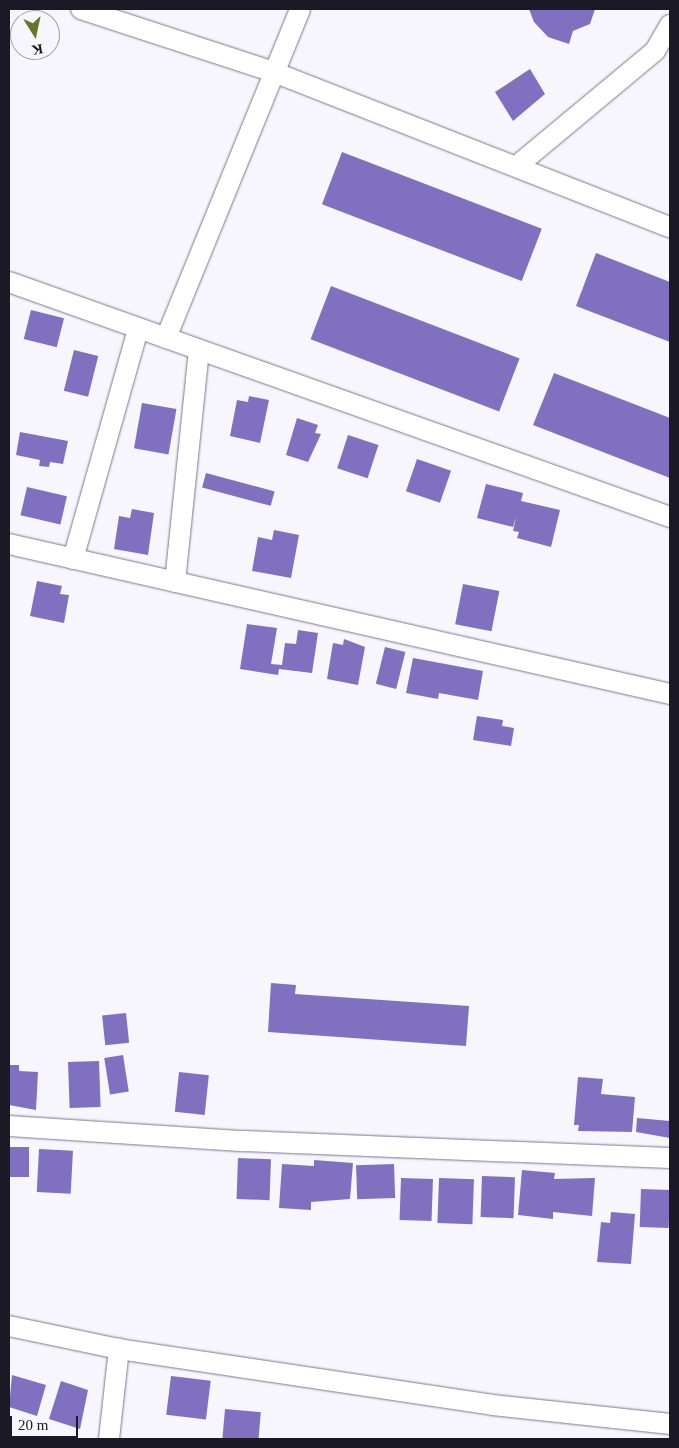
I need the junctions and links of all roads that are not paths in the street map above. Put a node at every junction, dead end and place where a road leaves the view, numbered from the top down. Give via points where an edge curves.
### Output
1 (81, 9) edge
2 (300, 9) edge
3 (670, 25) edge
4 (271, 71) junction
5 (518, 165) junction
6 (670, 227) edge
7 (9, 282) edge
8 (138, 329) junction
9 (166, 338) junction
10 (199, 350) junction
11 (670, 518) edge
12 (9, 544) edge
13 (74, 559) junction
14 (175, 582) junction
15 (670, 694) edge
16 (9, 1126) edge
17 (670, 1158) edge
18 (9, 1326) edge
19 (119, 1349) junction
20 (670, 1424) edge
21 (109, 1439) edge

1 - 4 street
2 - 4 street
3 - 5 street via 655,50
4 - 5 street
4 - 9 street
5 - 6 street
7 - 8 street
8 - 9 street
8 - 13 street
9 - 10 street
10 - 11 street
10 - 14 street
12 - 13 street
13 - 14 street
14 - 15 street
16 - 17 street via 244,1141
18 - 19 street
19 - 20 street via 493,1406
19 - 21 street

